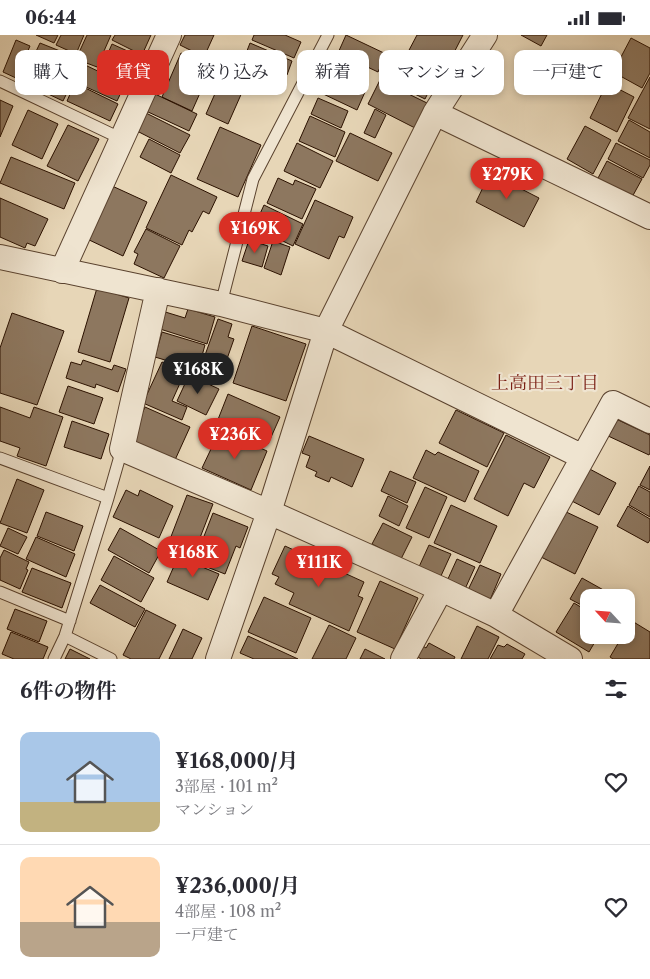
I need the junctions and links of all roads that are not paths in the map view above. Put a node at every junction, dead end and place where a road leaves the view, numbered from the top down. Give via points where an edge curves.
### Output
1 (169, 35) edge
2 (328, 35) edge
3 (486, 35) edge
4 (0, 81) edge
5 (435, 113) junction
6 (122, 139) junction
7 (647, 209) edge
8 (0, 257) edge
9 (62, 271) junction
10 (158, 290) junction
11 (221, 304) junction
12 (326, 331) junction
13 (650, 421) edge
14 (122, 449) junction
15 (583, 457) junction
16 (0, 458) edge
17 (108, 498) junction
18 (269, 512) junction
19 (441, 589) junction
20 (0, 592) edge
21 (496, 615) junction
22 (70, 621) junction
23 (65, 635) junction
24 (54, 659) edge
25 (111, 659) edge
26 (218, 659) edge
27 (404, 659) edge
28 (570, 659) edge

1 - 6 street
2 - 11 lane via 253,179
3 - 5 street
4 - 6 lane
5 - 7 street
5 - 12 street
6 - 9 street
8 - 9 street
9 - 10 street
10 - 11 street
10 - 14 street
11 - 12 street
12 - 15 street
12 - 18 street
13 - 15 street via 613,403
14 - 17 lane
14 - 18 street
15 - 21 street
16 - 17 lane
17 - 22 lane
18 - 19 street
18 - 26 street
19 - 21 street
19 - 27 street
20 - 22 lane
21 - 28 street
22 - 23 lane
23 - 24 lane
23 - 25 lane

